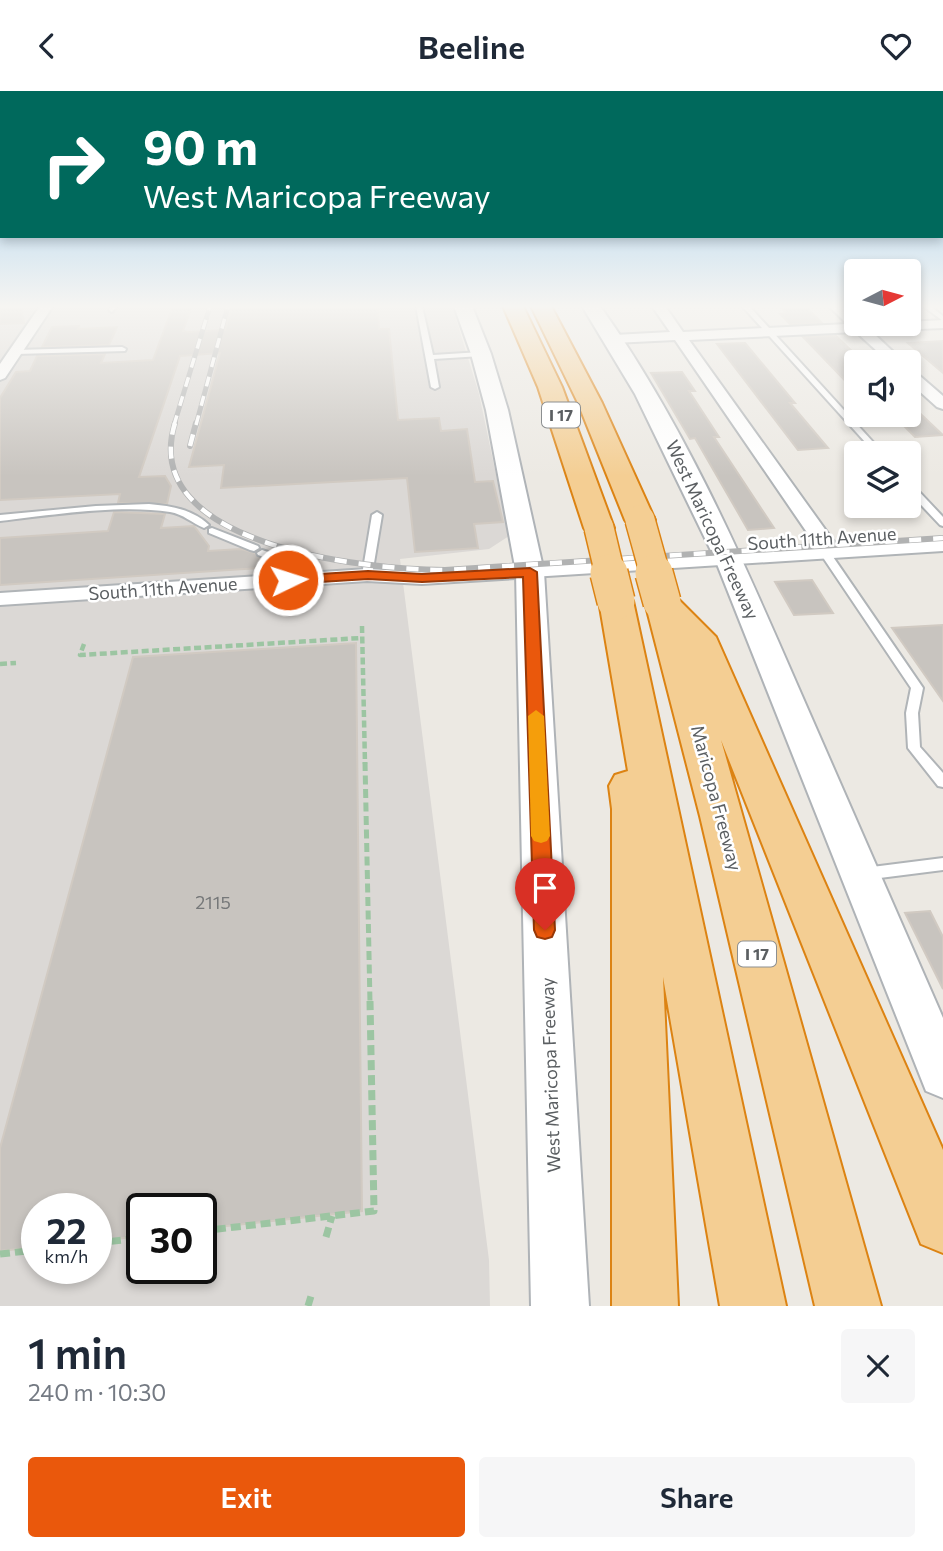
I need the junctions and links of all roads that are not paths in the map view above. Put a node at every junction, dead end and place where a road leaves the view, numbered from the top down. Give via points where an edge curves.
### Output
1 (431, 363) edge
2 (483, 363) edge
3 (540, 363) edge
4 (570, 363) edge
5 (627, 363) edge
6 (698, 363) edge
7 (796, 363) edge
8 (921, 385) edge
9 (435, 387) dead end
10 (943, 404) edge
11 (868, 441) edge
12 (921, 499) edge
13 (377, 515) dead end
14 (0, 518) edge
15 (943, 523) edge
16 (943, 531) edge
17 (943, 545) edge
18 (826, 548) junction
19 (725, 552) junction
20 (529, 565) junction
21 (368, 575) junction
22 (288, 580) junction
23 (0, 599) edge
24 (639, 602) junction
25 (943, 782) edge
26 (943, 864) edge
27 (860, 874) junction
28 (943, 1075) edge
29 (943, 1222) edge
30 (560, 1306) edge
31 (645, 1306) edge
32 (753, 1306) edge
33 (848, 1306) edge

1 - 9 lane
2 - 20 main road, West Maricopa Freeway
3 - 24 highway, Maricopa Freeway / I 17, bridge via 599,528
4 - 24 highway, Maricopa Freeway / I 17, bridge via 640,520
5 - 19 main road, West Maricopa Freeway
6 - 18 street
7 - 11 lane
8 - 10 street
12 - 15 lane
13 - 21 lane
14 - 22 lane via 127,508 184,512 208,528 288,562
16 - 18 street, South 11th Avenue
17 - 18 street, South 11th Avenue
18 - 19 street, South 11th Avenue
18 - 25 lane via 917,688 912,713 914,748
19 - 20 street, South 11th Avenue
19 - 27 main road, West Maricopa Freeway
20 - 21 street, South 11th Avenue via 422,578
20 - 30 main road, West Maricopa Freeway
21 - 22 street, South 11th Avenue
22 - 23 street, South 11th Avenue
24 - 29 highway via 698,637
24 - 31 highway via 606,637 634,809
24 - 32 highway, Maricopa Freeway / I 17
24 - 33 highway, Maricopa Freeway / I 17 via 722,816
26 - 27 lane
27 - 28 main road, West Maricopa Freeway

